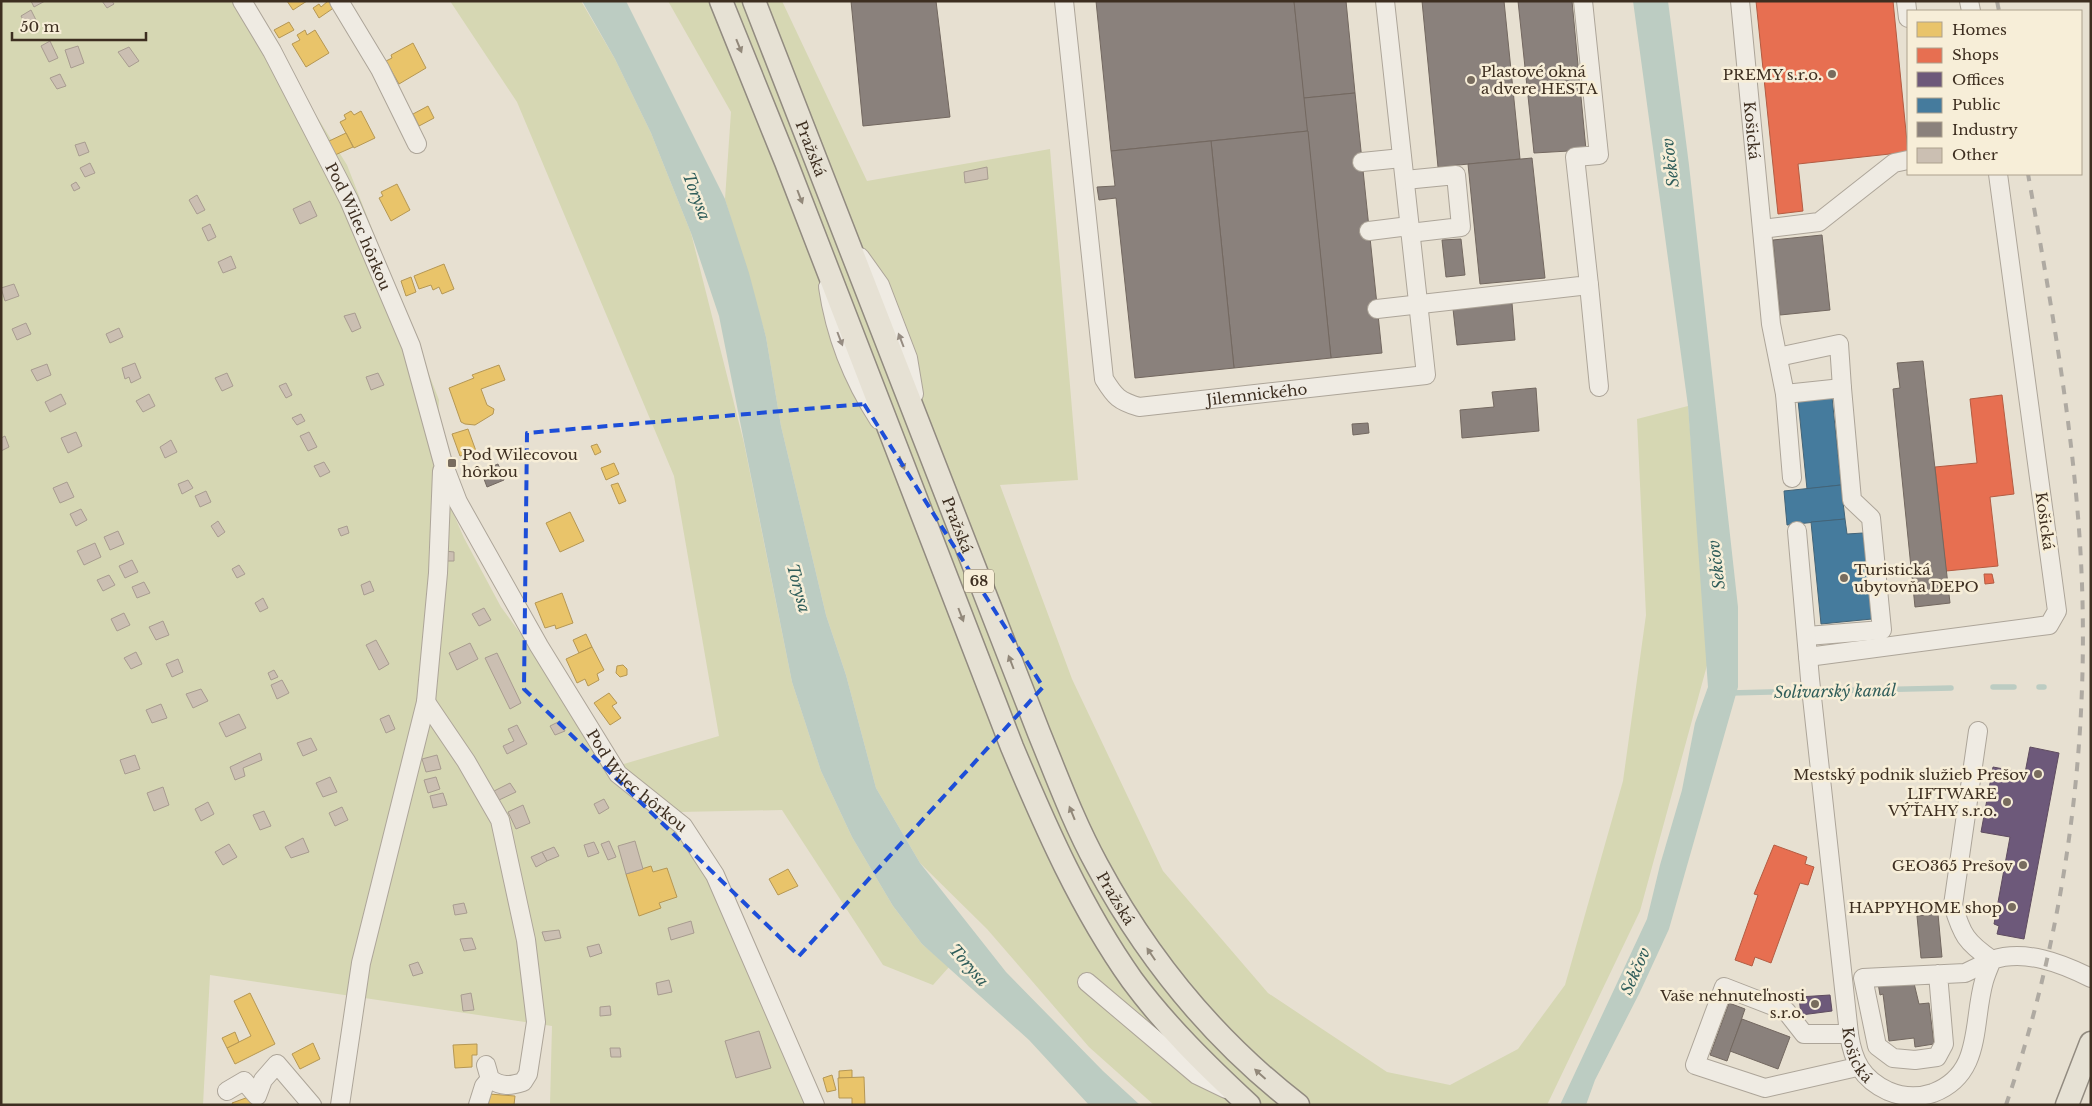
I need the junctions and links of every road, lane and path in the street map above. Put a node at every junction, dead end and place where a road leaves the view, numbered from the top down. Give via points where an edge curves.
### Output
1 (242, 1) edge
2 (339, 1) edge
3 (721, 1) edge
4 (754, 1) edge
5 (1064, 1) edge
6 (1385, 1) edge
7 (1583, 1) edge
8 (1740, 1) edge
9 (417, 144) dead end
10 (1402, 158) junction
11 (1907, 160) edge
12 (1362, 162) dead end
13 (1998, 175) edge
14 (1404, 180) junction
15 (1410, 229) junction
16 (1762, 229) junction
17 (1369, 231) dead end
18 (1589, 285) junction
19 (1418, 305) junction
20 (1378, 309) dead end
21 (1778, 356) junction
22 (1599, 387) dead end
23 (1842, 388) junction
24 (1785, 394) junction
25 (443, 463) junction
26 (1792, 478) dead end
27 (1798, 531) dead end
28 (1806, 636) junction
29 (1808, 657) junction
30 (426, 702) junction
31 (1978, 731) dead end
32 (1992, 960) junction
33 (1938, 974) junction
34 (2091, 978) edge
35 (1087, 982) dead end
36 (1850, 1034) junction
37 (2091, 1043) edge
38 (1857, 1067) junction
39 (227, 1091) dead end
40 (1243, 1099) edge
41 (1929, 1100) edge
42 (312, 1105) edge
43 (340, 1105) edge
44 (478, 1105) edge
45 (815, 1105) edge
46 (1298, 1105) edge
47 (2067, 1105) edge

1 - 25 street, Pod Wilec hôrkou via 272,51 349,200 411,346
2 - 9 street via 380,69
3 -> 40 main road, Pražská / 68 via 1042,820 1070,877 1133,980 1167,1023
46 -> 4 main road, Pražská / 68 via 1230,1046 1188,1001 1126,915 1077,826
5 - 19 street, Jilemnického via 1104,379 1112,394 1122,402 1139,407 1426,375
6 - 10 street, Jilemnického
7 - 18 street via 1599,155 1574,157
8 - 16 street, Košická
10 - 12 street
10 - 14 street, Jilemnického
11 - 16 street via 1894,163 1819,222
13 - 29 street, Košická via 2057,611 2049,625
14 - 15 street, Jilemnického
14 - 15 street via 1456,175 1461,227
15 - 17 street
15 - 19 street, Jilemnického
16 - 21 street, Košická via 1771,324
18 - 19 street
18 - 22 street
19 - 20 street
21 - 23 street via 1839,338
21 - 24 street, Košická
23 - 24 street
23 - 28 street via 1852,500 1871,518 1882,630
24 - 26 street, Košická
25 - 30 street, Pod Wilec hôrkou via 438,573
25 - 45 street, Pod Wilec hôrkou via 458,502 535,638 618,774 683,826 715,875
27 - 28 street, Košická
28 - 29 street, Košická
29 - 36 street, Košická
30 - 43 street, Pod Wilec hôrkou via 361,963
30 - 44 street via 466,761 500,820 526,940 536,1022 528,1074 523,1082 511,1086 499,1085 488,1072
31 - 32 street via 1953,905 1961,932 1976,949
32 - 33 street via 1965,973
32 - 34 street via 2008,954 2029,956
32 - 41 street, Košická via 1984,982 1967,1062 1955,1081
33 - 33 street via 1863,978 1877,1046 1893,1058 1937,1057 1944,1044
35 - 40 street via 1197,1075
36 - 38 street, Košická
36 - 38 street via 1804,1034 1786,1011 1724,987 1695,1065 1765,1088
37 - 47 main road
38 - 41 street, Košická via 1867,1078 1888,1091
39 - 42 street via 244,1081 257,1096 263,1080 277,1064

